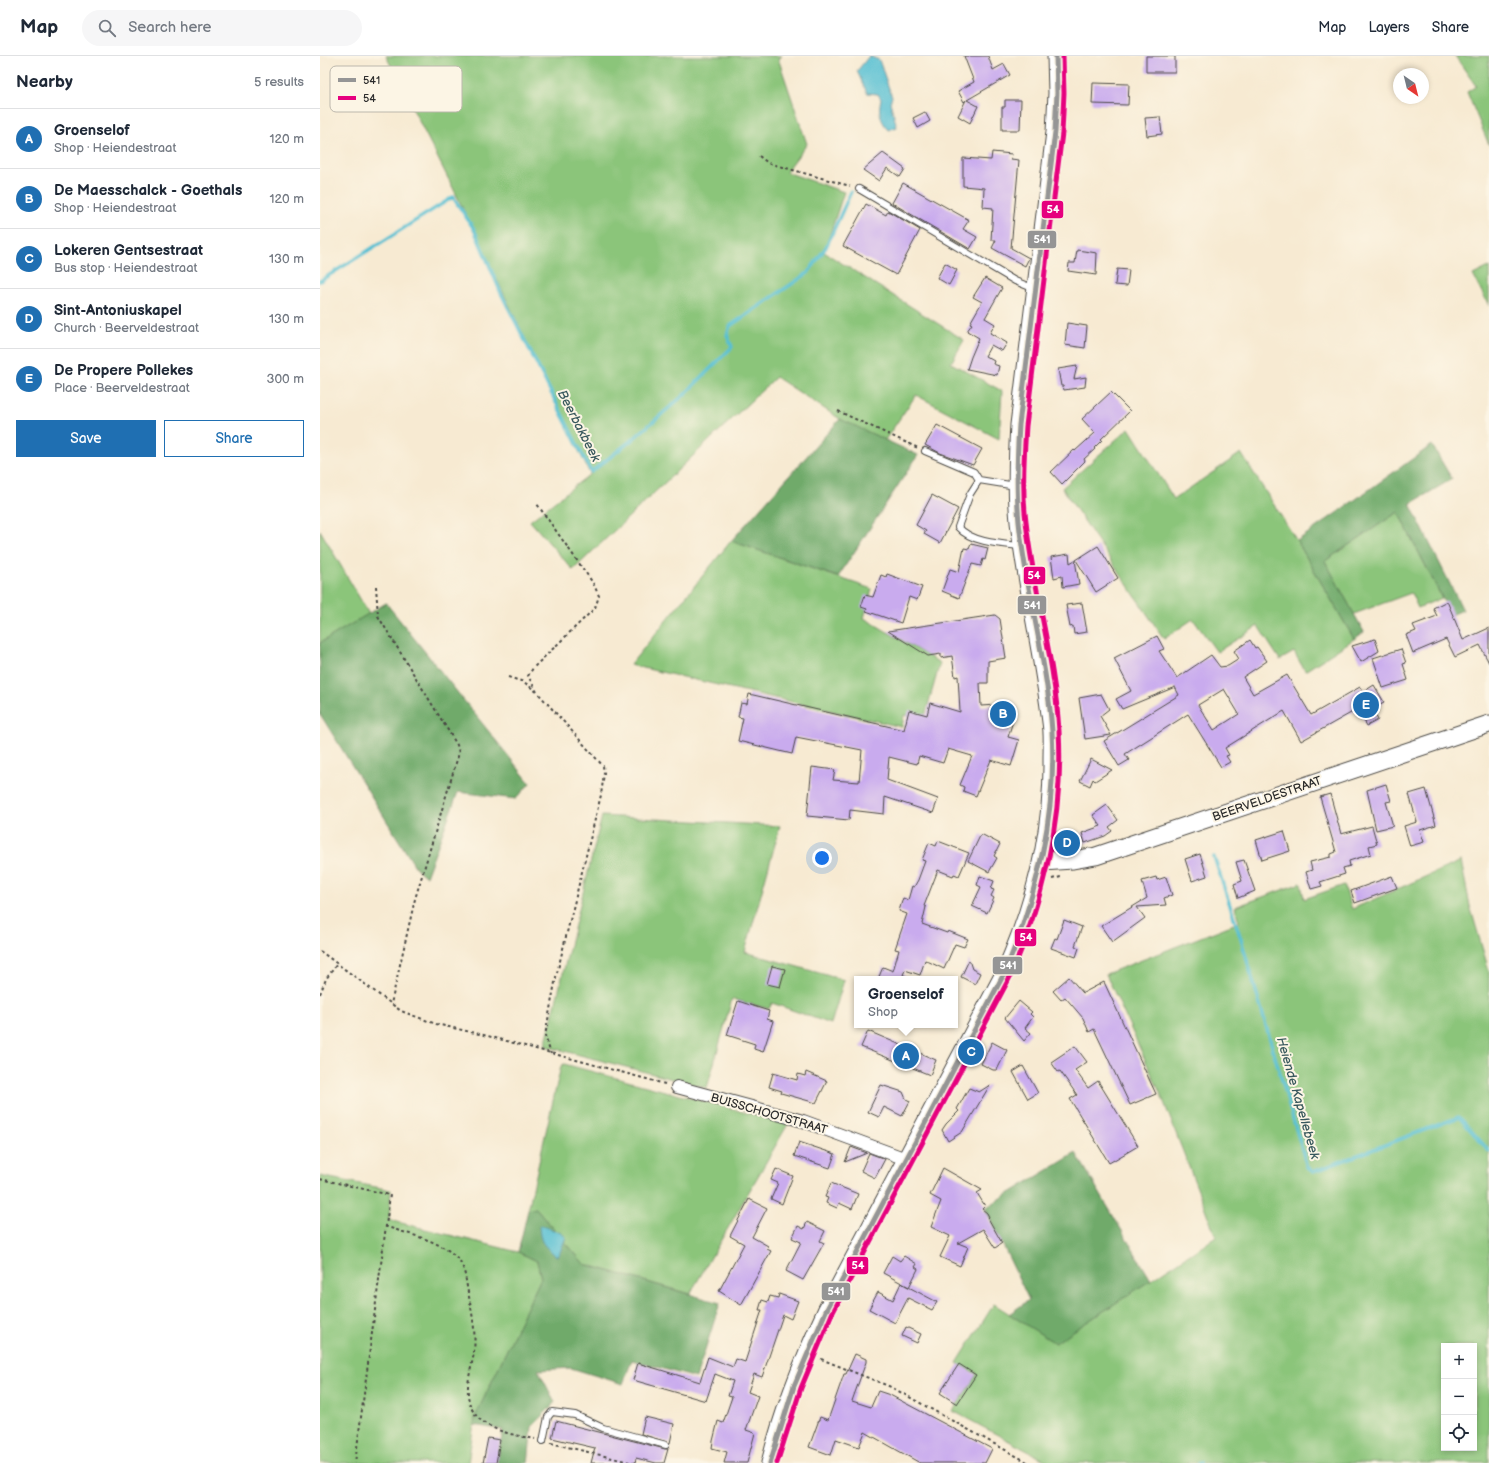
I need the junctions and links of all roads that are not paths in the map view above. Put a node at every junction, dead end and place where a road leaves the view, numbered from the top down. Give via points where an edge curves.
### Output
1 (1056, 56) edge
2 (859, 189) road end
3 (1036, 289) junction
4 (925, 451) road end
5 (979, 480) junction
6 (1018, 486) junction
7 (1023, 546) junction
8 (1489, 724) edge
9 (1042, 862) junction
10 (677, 1088) road end
11 (906, 1159) junction
12 (543, 1441) road end
13 (666, 1445) dead end
14 (770, 1463) edge

1 - 3 main road via 1055,132
2 - 3 lane via 1015,281
3 - 6 main road via 1020,426
4 - 5 lane via 974,472
5 - 6 lane
5 - 7 lane via 970,494 958,527 965,534 998,544
6 - 7 main road
7 - 9 main road via 1051,723 1052,781 1049,829
8 - 9 main road, BEERVELDESTRAAT via 1096,856
9 - 11 main road via 1027,917 1005,972
10 - 11 street, BUISSCHOOTSTRAAT via 803,1121
11 - 14 main road via 806,1353
12 - 13 lane via 548,1417 552,1412 575,1415 603,1428

